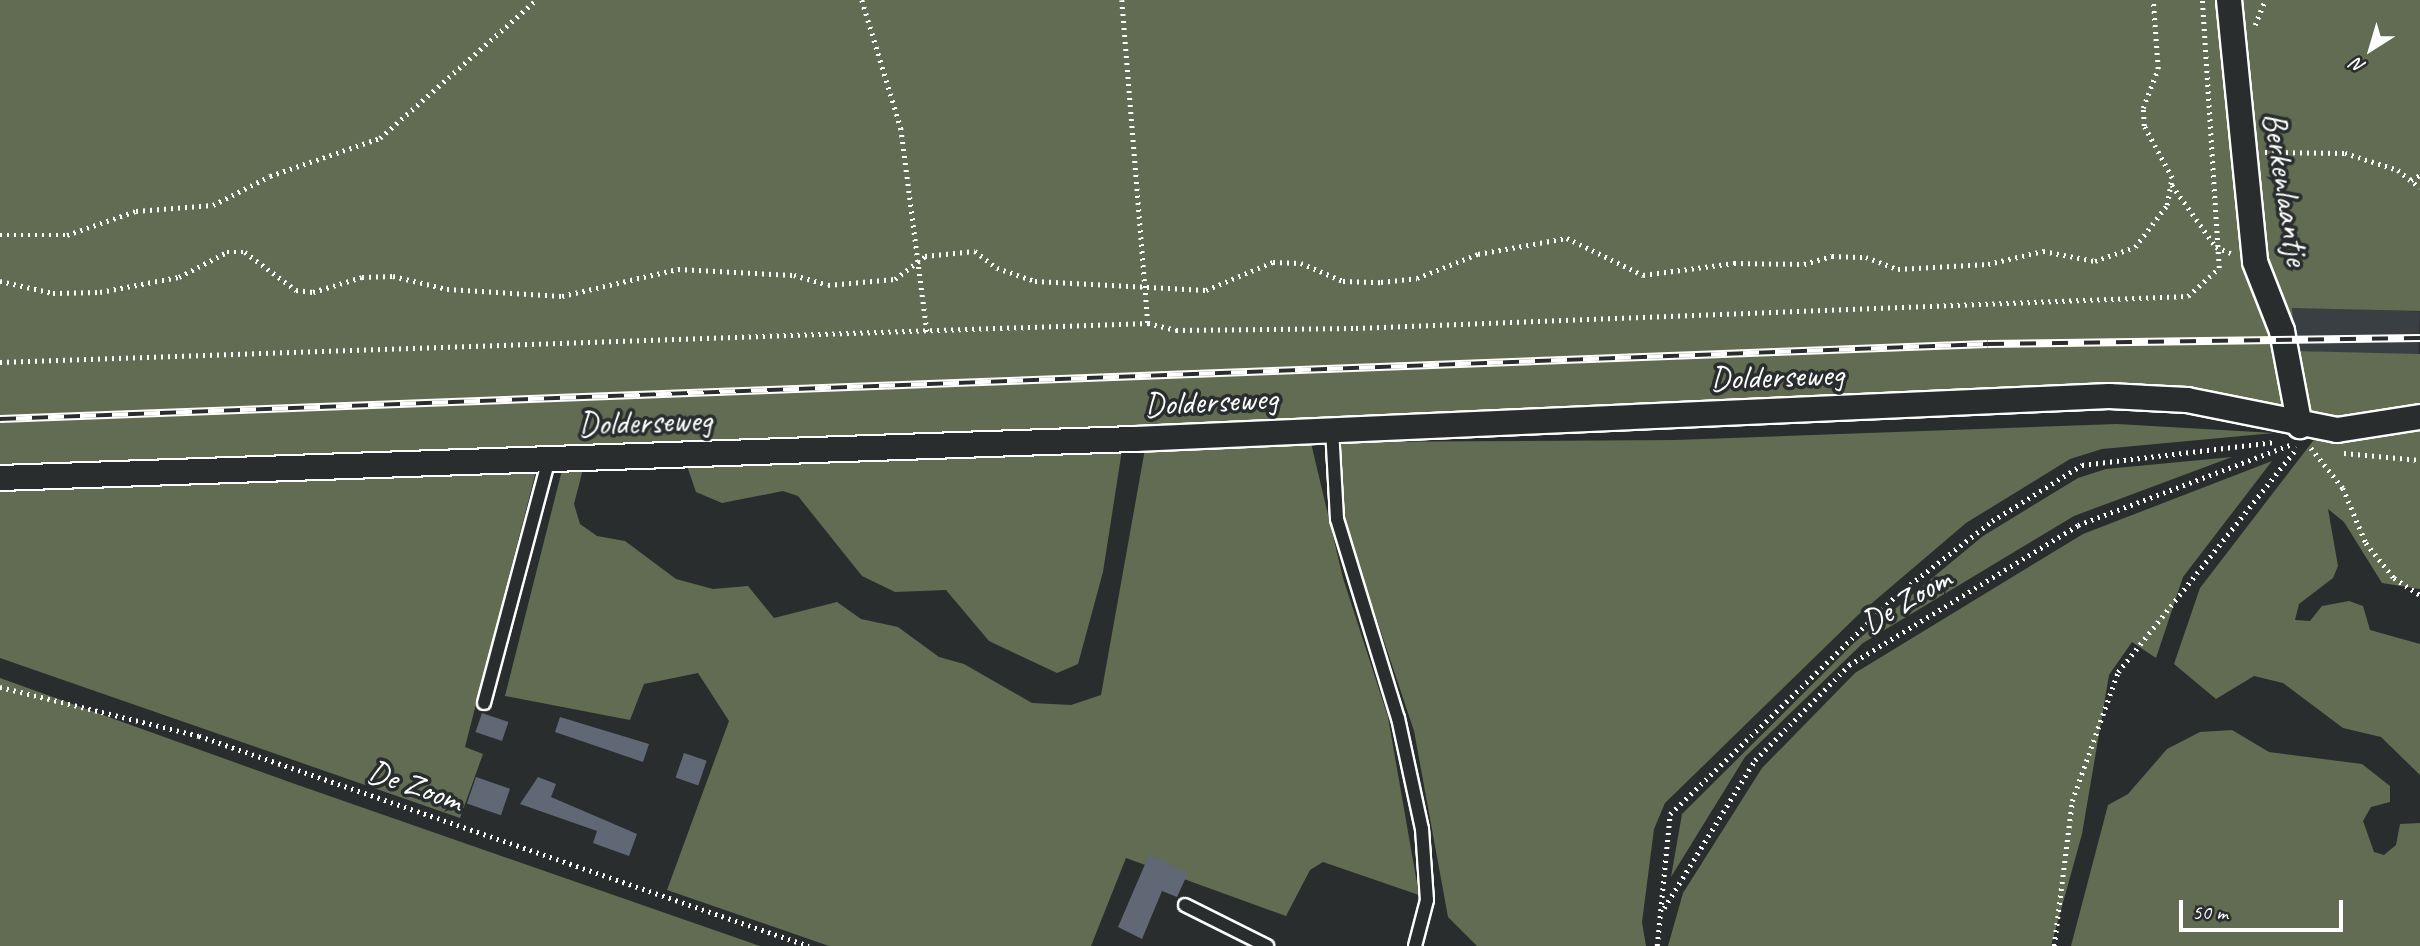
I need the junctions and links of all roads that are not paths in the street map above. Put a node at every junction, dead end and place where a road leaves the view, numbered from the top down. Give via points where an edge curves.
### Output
1 (2229, 0) edge
2 (2420, 417) edge
3 (1332, 429) junction
4 (2302, 433) junction
5 (549, 459) junction
6 (0, 478) edge
7 (484, 703) dead end
8 (1185, 905) dead end
9 (1267, 946) edge
10 (1415, 946) edge

1 - 4 street, Berkenlaantje via 2255,262 2282,331
2 - 4 street, Dolderseweg via 2381,428
3 - 4 street, Dolderseweg via 2109,396 2187,400
3 - 5 street, Dolderseweg
3 - 10 lane via 1337,519 1398,718 1422,830 1427,900
5 - 6 street, Dolderseweg
5 - 7 lane
8 - 9 lane

